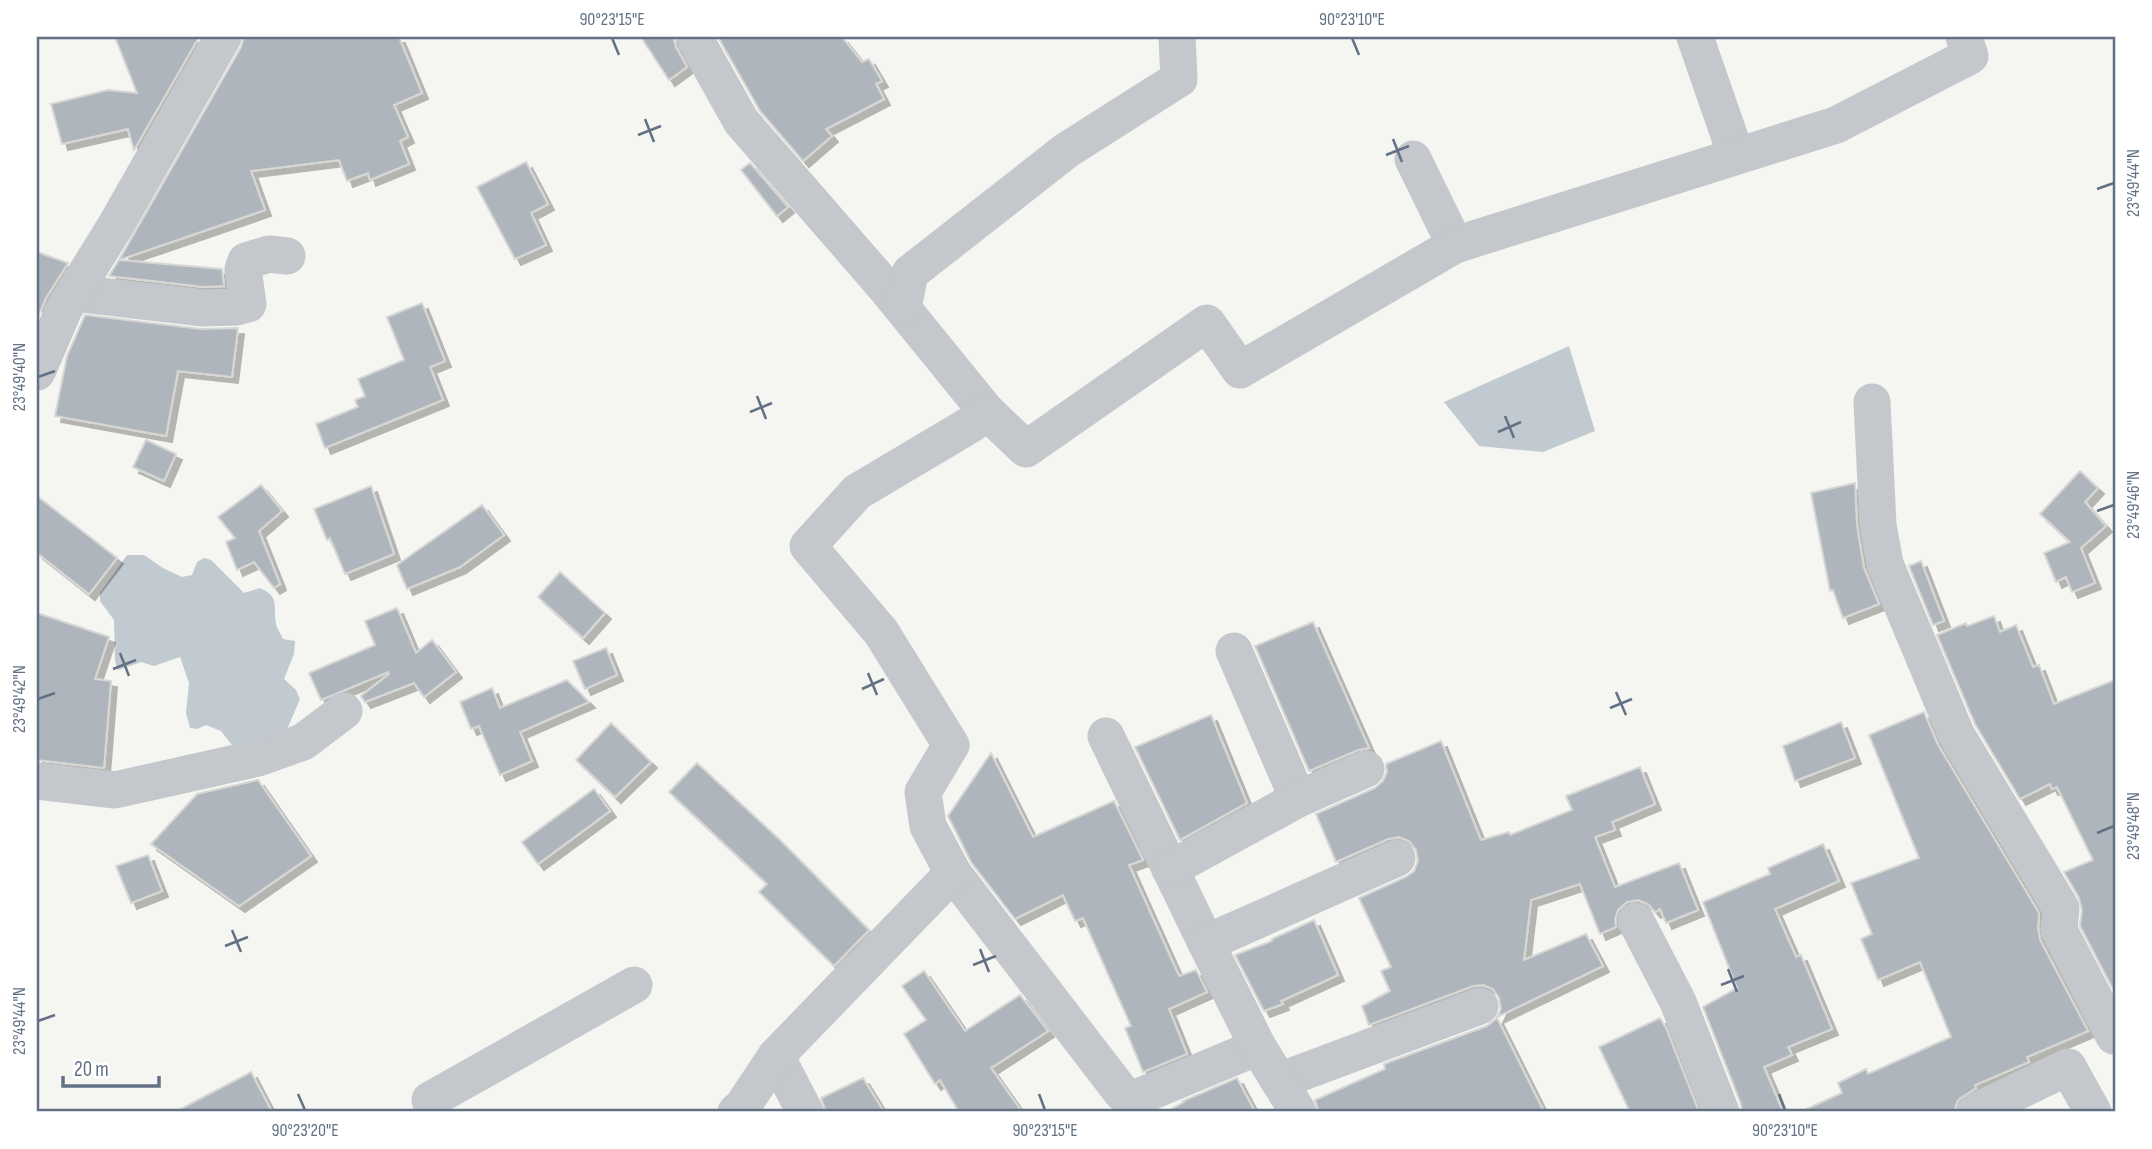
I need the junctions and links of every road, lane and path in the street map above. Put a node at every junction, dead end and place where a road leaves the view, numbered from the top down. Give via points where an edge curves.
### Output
1 (223, 37) edge
2 (694, 37) edge
3 (1178, 37) edge
4 (1695, 37) edge
5 (1964, 37) edge
6 (1736, 155) junction
7 (1413, 159) dead end
8 (1455, 246) junction
9 (287, 256) dead end
10 (74, 293) junction
11 (903, 308) junction
12 (37, 372) edge
13 (1872, 402) dead end
14 (986, 411) junction
15 (1234, 651) dead end
16 (344, 711) dead end
17 (1106, 736) dead end
18 (1366, 769) dead end
19 (37, 781) edge
20 (1298, 799) junction
21 (1397, 858) dead end
22 (1170, 869) junction
23 (953, 873) junction
24 (1636, 921) dead end
25 (1206, 943) junction
26 (634, 985) dead end
27 (1480, 1006) dead end
28 (2115, 1036) edge
29 (1258, 1047) junction
30 (776, 1056) junction
31 (2068, 1068) junction
32 (1279, 1081) junction
33 (423, 1108) edge
34 (736, 1112) edge
35 (805, 1112) edge
36 (1298, 1112) edge
37 (1721, 1112) edge
38 (1975, 1112) edge
39 (2093, 1112) edge

1 - 10 street
2 - 11 street via 741,121
3 - 11 street via 1180,79 1067,150 910,273
4 - 6 street
5 - 6 street via 1970,56 1836,124
6 - 8 street
7 - 8 street
8 - 14 street via 1240,370 1207,323 1026,449
9 - 10 street via 270,254 246,261 248,304 237,307 203,308
10 - 12 street
11 - 14 street
13 - 28 street via 1878,525 1885,564 1956,734 2061,908 2059,930
14 - 23 street via 858,492 808,546 881,632 951,745 923,792 928,826
15 - 20 street
16 - 19 street via 303,742 258,758 115,790
17 - 22 street
18 - 20 street
20 - 22 street
21 - 25 street
22 - 25 street
23 - 29 street via 1131,1100
23 - 30 street
24 - 37 street via 1678,1002
25 - 29 street
26 - 33 street
27 - 32 street
28 - 31 street
29 - 32 street
30 - 34 street
30 - 35 street
31 - 38 street
31 - 39 street
32 - 36 street

